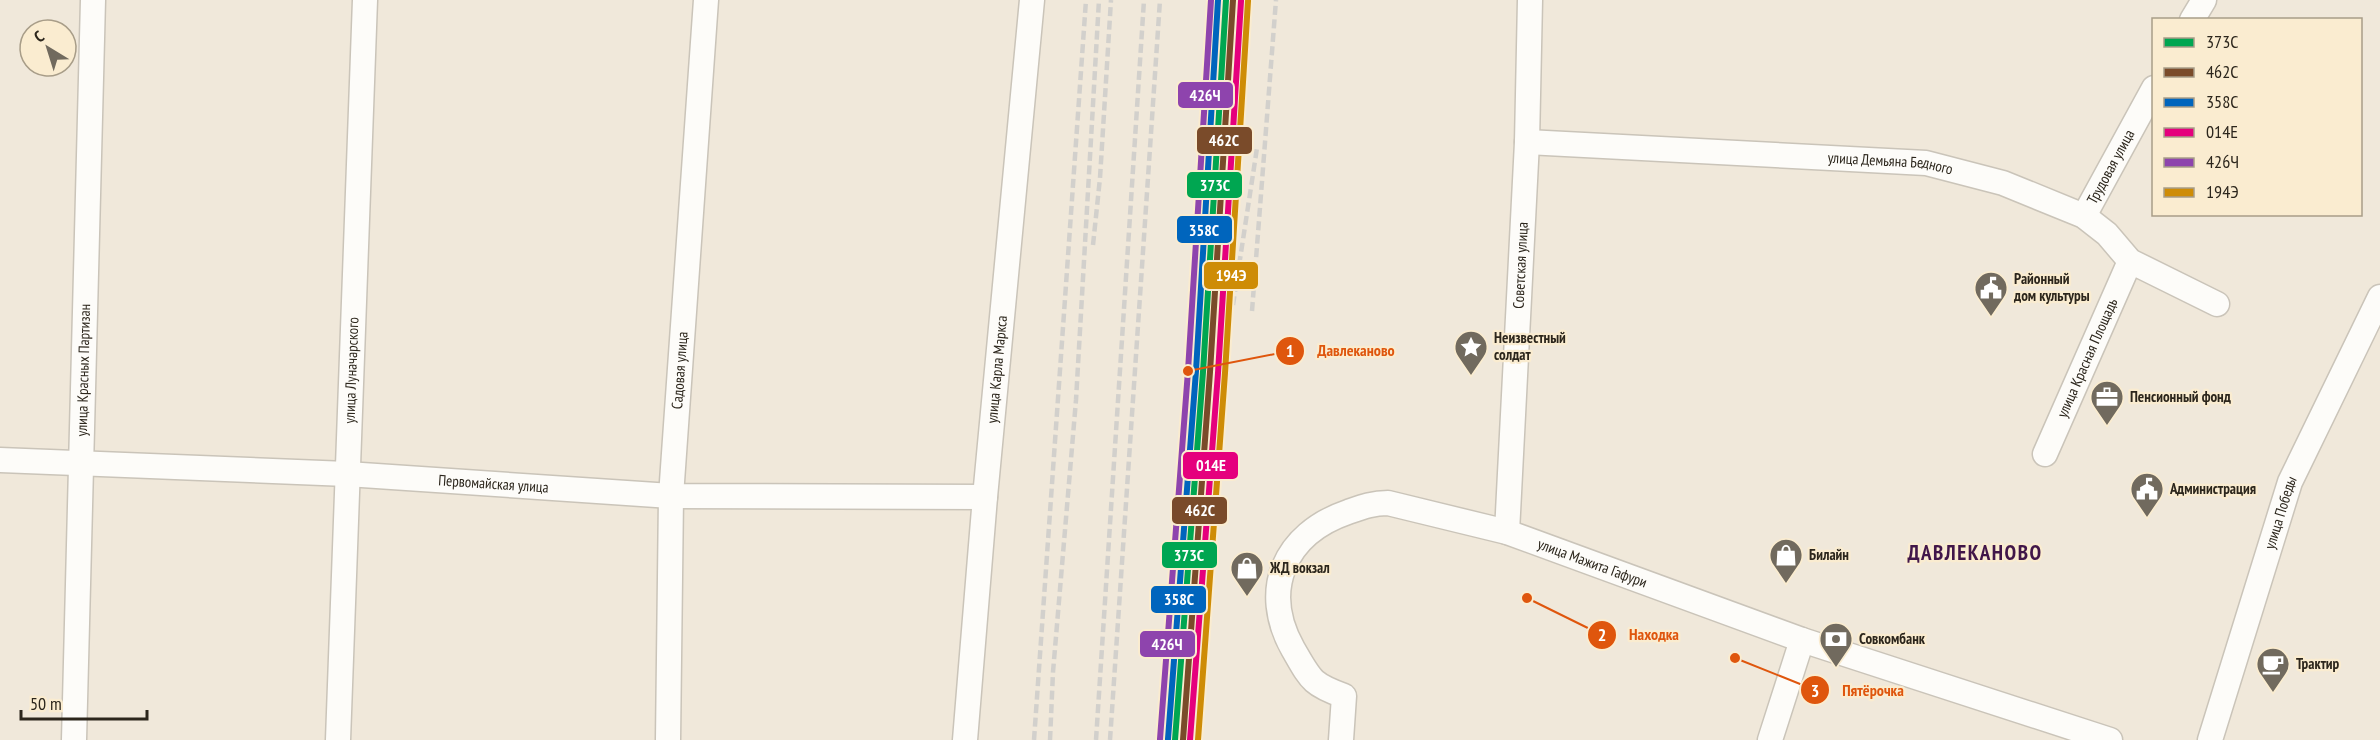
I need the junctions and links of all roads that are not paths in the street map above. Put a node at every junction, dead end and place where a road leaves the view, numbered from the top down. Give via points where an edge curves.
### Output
1 (93, 0) edge
2 (365, 0) edge
3 (706, 0) edge
4 (1032, 0) edge
5 (1530, 0) edge
6 (2204, 0) edge
7 (2193, 18) edge
8 (2152, 92) edge
9 (1527, 142) junction
10 (2084, 216) junction
11 (2130, 261) junction
12 (2380, 297) edge
13 (2217, 304) dead end
14 (2045, 454) dead end
15 (0, 460) edge
16 (80, 462) junction
17 (347, 474) junction
18 (671, 496) junction
19 (985, 497) junction
20 (1507, 531) junction
21 (1802, 640) junction
22 (74, 740) edge
23 (338, 740) edge
24 (668, 740) edge
25 (965, 740) edge
26 (1341, 740) edge
27 (1770, 740) edge
28 (2110, 740) edge
29 (2210, 740) edge

1 - 16 street, улица Красных Партизан
2 - 17 street, улица Луначарского
3 - 18 street, Садовая улица
4 - 19 street, улица Карла Маркса
5 - 9 street, Советская улица
6 - 7 street
8 - 10 street, Трудовая улица
9 - 10 street, улица Демьяна Бедного via 1926,163 2003,183
9 - 20 street, Советская улица
10 - 11 street, улица Демьяна Бедного via 2107,234
11 - 13 street, улица Демьяна Бедного
11 - 14 street, улица Красная Площадь
12 - 29 street, улица Победы via 2290,482
15 - 16 street, Первомайская улица
16 - 17 street, Первомайская улица
16 - 22 street, улица Красных Партизан
17 - 18 street, Первомайская улица
17 - 23 street, улица Луначарского
18 - 19 street, Первомайская улица
18 - 24 street, Садовая улица
19 - 25 street, улица Карла Маркса
20 - 21 street, улица Мажита Гафури
20 - 26 street, улица Мажита Гафури via 1388,503 1372,503 1329,518 1302,537 1280,574 1277,608 1284,631 1316,686 1344,696
21 - 27 street
21 - 28 street, улица Мажита Гафури

